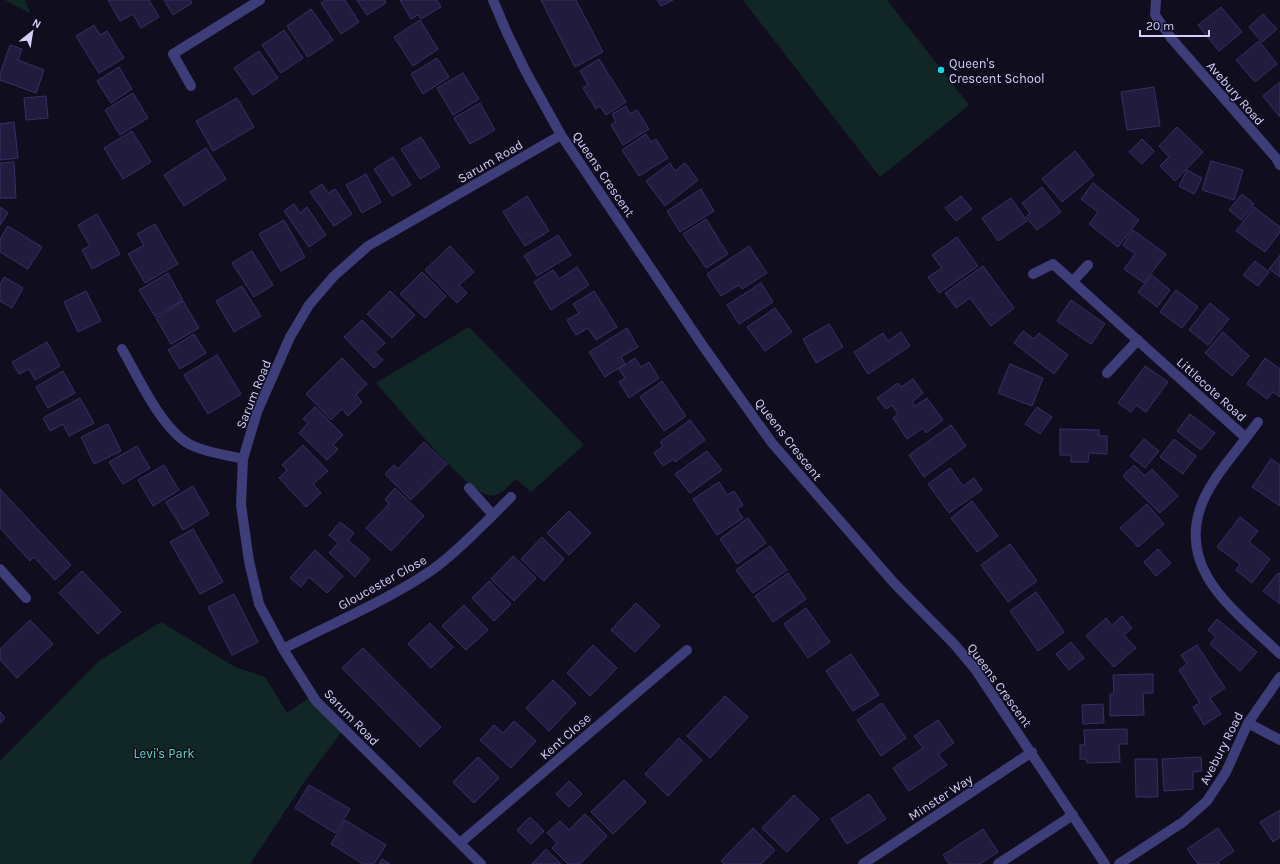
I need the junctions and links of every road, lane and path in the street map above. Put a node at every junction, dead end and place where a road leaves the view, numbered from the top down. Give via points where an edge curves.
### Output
1 (260, 0) edge
2 (493, 0) edge
3 (1156, 0) edge
4 (191, 86) dead end
5 (561, 135) junction
6 (1280, 165) edge
7 (1088, 265) dead end
8 (1033, 274) dead end
9 (1074, 282) junction
10 (1138, 340) junction
11 (122, 349) dead end
12 (1107, 372) dead end
13 (1258, 422) dead end
14 (1246, 438) junction
15 (243, 459) junction
16 (469, 488) dead end
17 (511, 497) dead end
18 (493, 515) junction
19 (0, 569) edge
20 (26, 598) dead end
21 (282, 648) junction
22 (687, 650) dead end
23 (1280, 654) edge
24 (1280, 677) edge
25 (1248, 724) junction
26 (1280, 740) edge
27 (1032, 752) junction
28 (1073, 815) junction
29 (460, 843) junction
30 (481, 864) edge
31 (863, 864) edge
32 (998, 864) edge
33 (1105, 864) edge
34 (1119, 864) edge

1 - 4 street via 173,54
2 - 5 street, Queens Crescent via 526,72
3 - 6 street, Avebury Road via 1155,15 1172,38
5 - 15 street, Sarum Road via 368,246 334,276 309,305 290,337 257,412
5 - 27 street, Queens Crescent via 703,346 772,443 894,583 955,645 975,669
7 - 9 street
8 - 9 street, Littlecote Road via 1053,264
9 - 10 street, Littlecote Road
10 - 12 street
10 - 14 street, Littlecote Road
11 - 15 street via 166,425 179,438 192,446
13 - 14 street
14 - 23 street, Littlecote Road via 1204,500 1195,529 1196,552 1208,581 1218,594
15 - 21 street, Sarum Road via 241,505 249,561 259,604
16 - 18 street
17 - 18 street, Gloucester Close
18 - 21 street, Gloucester Close via 452,554 407,586
19 - 20 street
21 - 29 street, Sarum Road via 316,701
22 - 29 street, Kent Close
24 - 25 street, Avebury Road
25 - 26 street
25 - 34 street, Avebury Road via 1226,772 1208,801 1184,822
27 - 28 street, Queens Crescent
27 - 31 street, Minster Way
28 - 32 street
28 - 33 street, Queens Crescent
29 - 30 street, Sarum Road

